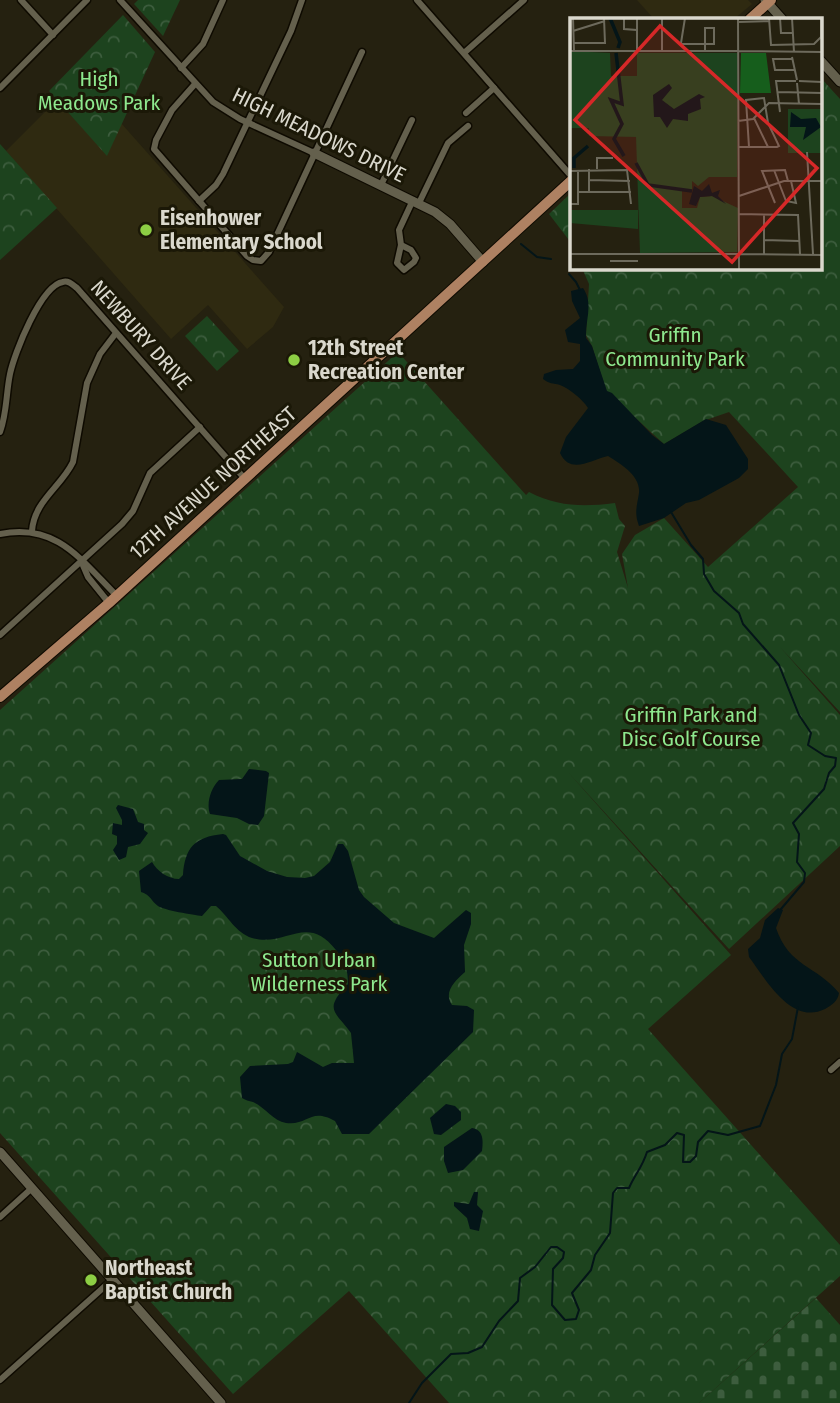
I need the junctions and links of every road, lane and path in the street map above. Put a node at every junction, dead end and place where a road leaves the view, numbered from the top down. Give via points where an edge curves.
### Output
1 (22, 0) edge
2 (88, 0) edge
3 (120, 0) edge
4 (223, 0) edge
5 (302, 0) edge
6 (417, 0) edge
7 (524, 0) edge
8 (768, 1) edge
9 (751, 18) edge
10 (781, 18) edge
11 (53, 35) junction
12 (362, 52) dead end
13 (464, 53) junction
14 (822, 62) edge
15 (181, 68) junction
16 (840, 82) edge
17 (195, 85) junction
18 (0, 88) edge
19 (494, 88) junction
20 (466, 113) dead end
21 (412, 120) dead end
22 (248, 122) junction
23 (468, 126) dead end
24 (314, 153) junction
25 (570, 176) edge
26 (570, 180) edge
27 (381, 185) junction
28 (200, 201) junction
29 (416, 201) junction
30 (401, 245) dead end
31 (483, 261) junction
32 (116, 333) junction
33 (80, 423) junction
34 (88, 424) dead end
35 (200, 427) junction
36 (0, 432) edge
37 (245, 479) junction
38 (32, 531) junction
39 (0, 534) edge
40 (81, 561) junction
41 (113, 599) junction
42 (0, 635) edge
43 (0, 697) edge
44 (840, 1062) edge
45 (831, 1070) dead end
46 (0, 1152) edge
47 (32, 1188) junction
48 (0, 1217) edge
49 (113, 1279) junction
50 (0, 1380) edge
51 (221, 1403) edge

1 - 11 street
2 - 11 street
3 - 15 street, HIGH MEADOWS DRIVE
4 - 15 street via 203,44
5 - 22 street
6 - 13 street
7 - 13 street
8 - 9 main road
8 - 10 main road
11 - 18 street
12 - 24 street
13 - 19 street
14 - 16 main road
15 - 17 street, HIGH MEADOWS DRIVE
17 - 22 street, HIGH MEADOWS DRIVE via 213,102
17 - 28 street via 180,98 154,146
19 - 20 street
19 - 25 street
21 - 27 street
22 - 24 street, HIGH MEADOWS DRIVE
22 - 28 street via 220,181
23 - 29 street via 448,143
24 - 27 main road, HIGH MEADOWS DRIVE
24 - 28 street via 261,261 247,256
26 - 31 main road, 12TH AVENUE NORTHEAST
27 - 29 main road, HIGH MEADOWS DRIVE
29 - 30 street via 399,230
29 - 31 main road, HIGH MEADOWS DRIVE via 443,218
31 - 37 main road, 12TH AVENUE NORTHEAST
32 - 33 street via 87,383
32 - 35 street, NEWBURY DRIVE
32 - 36 street, NEWBURY DRIVE via 73,285 65,281 56,285 35,312 10,372
33 - 34 street
33 - 38 street via 73,462 36,512
35 - 37 street, NEWBURY DRIVE
35 - 40 street via 150,473 131,514
37 - 41 main road, 12TH AVENUE NORTHEAST
38 - 39 street
38 - 40 street via 58,540
40 - 41 street via 88,577
40 - 42 street
41 - 43 main road, 12TH AVENUE NORTHEAST
44 - 45 street
46 - 47 main road
47 - 48 street
47 - 49 main road
49 - 50 street
49 - 51 main road

